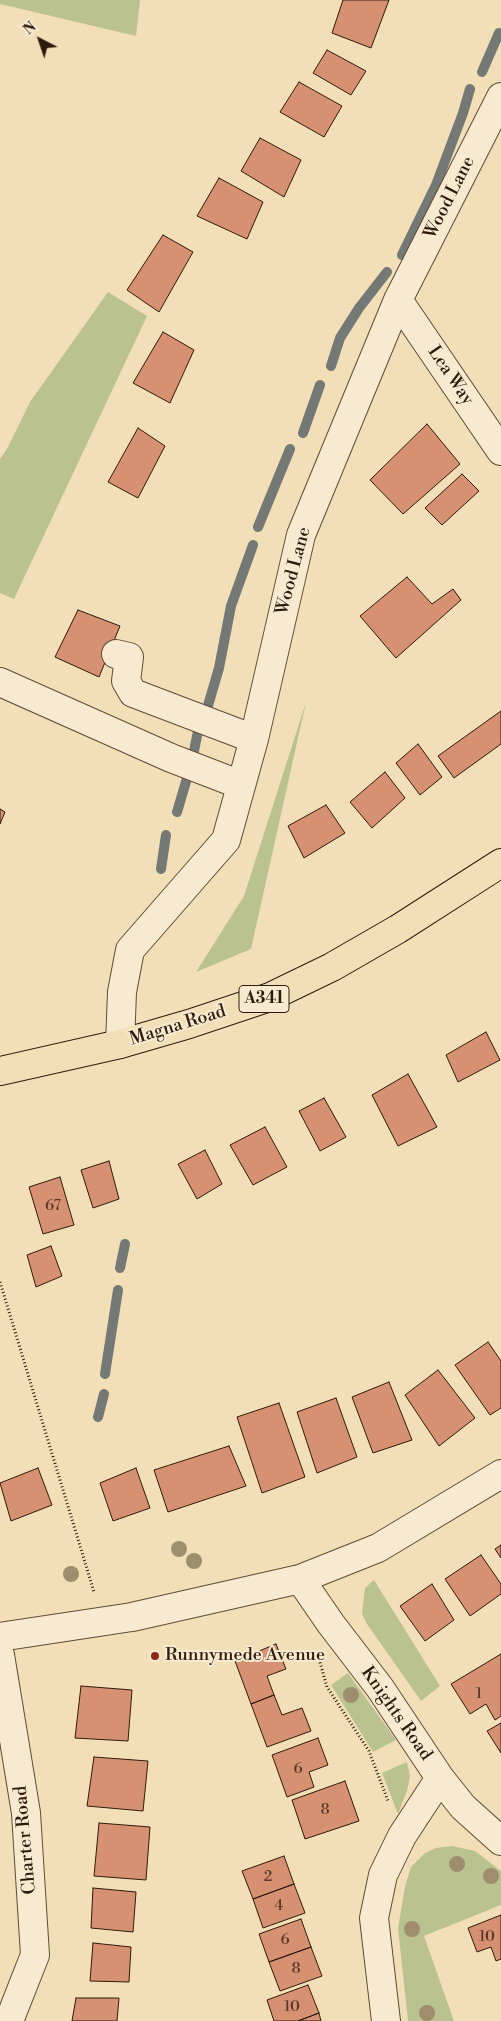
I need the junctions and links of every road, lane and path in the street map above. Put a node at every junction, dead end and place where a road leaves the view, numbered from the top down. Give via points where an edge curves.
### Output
1 (501, 96) edge
2 (398, 300) junction
3 (501, 451) edge
4 (116, 654) dead end
5 (0, 682) edge
6 (254, 739) junction
7 (241, 786) junction
8 (501, 863) edge
9 (120, 1044) junction
10 (0, 1071) edge
11 (0, 1282) edge
12 (501, 1474) edge
13 (300, 1579) junction
14 (103, 1621) junction
15 (0, 1636) edge
16 (317, 1654) dead end
17 (0, 1655) edge
18 (440, 1778) junction
19 (402, 1836) junction
20 (501, 1841) edge
21 (9, 2021) edge
22 (386, 2021) edge

1 - 2 street, Wood Lane
2 - 3 street, Lea Way
2 - 6 street, Wood Lane via 301,535
4 - 6 street via 129,658 126,681 132,693
5 - 7 street
6 - 7 street, Wood Lane
7 - 9 street, Wood Lane via 226,840 130,950 122,992
8 - 9 main road, Magna Road / A341 via 332,968 270,997
9 - 10 main road, Magna Road / A341
11 - 14 path
12 - 13 street via 378,1548
13 - 14 street
13 - 18 street, Knights Road via 380,1688
14 - 15 street
16 - 19 path via 327,1687 369,1752
17 - 21 street, Charter Road via 26,1813 35,1956
18 - 19 street
18 - 20 street, Knights Road via 463,1807
19 - 22 street via 383,1875 374,1918

